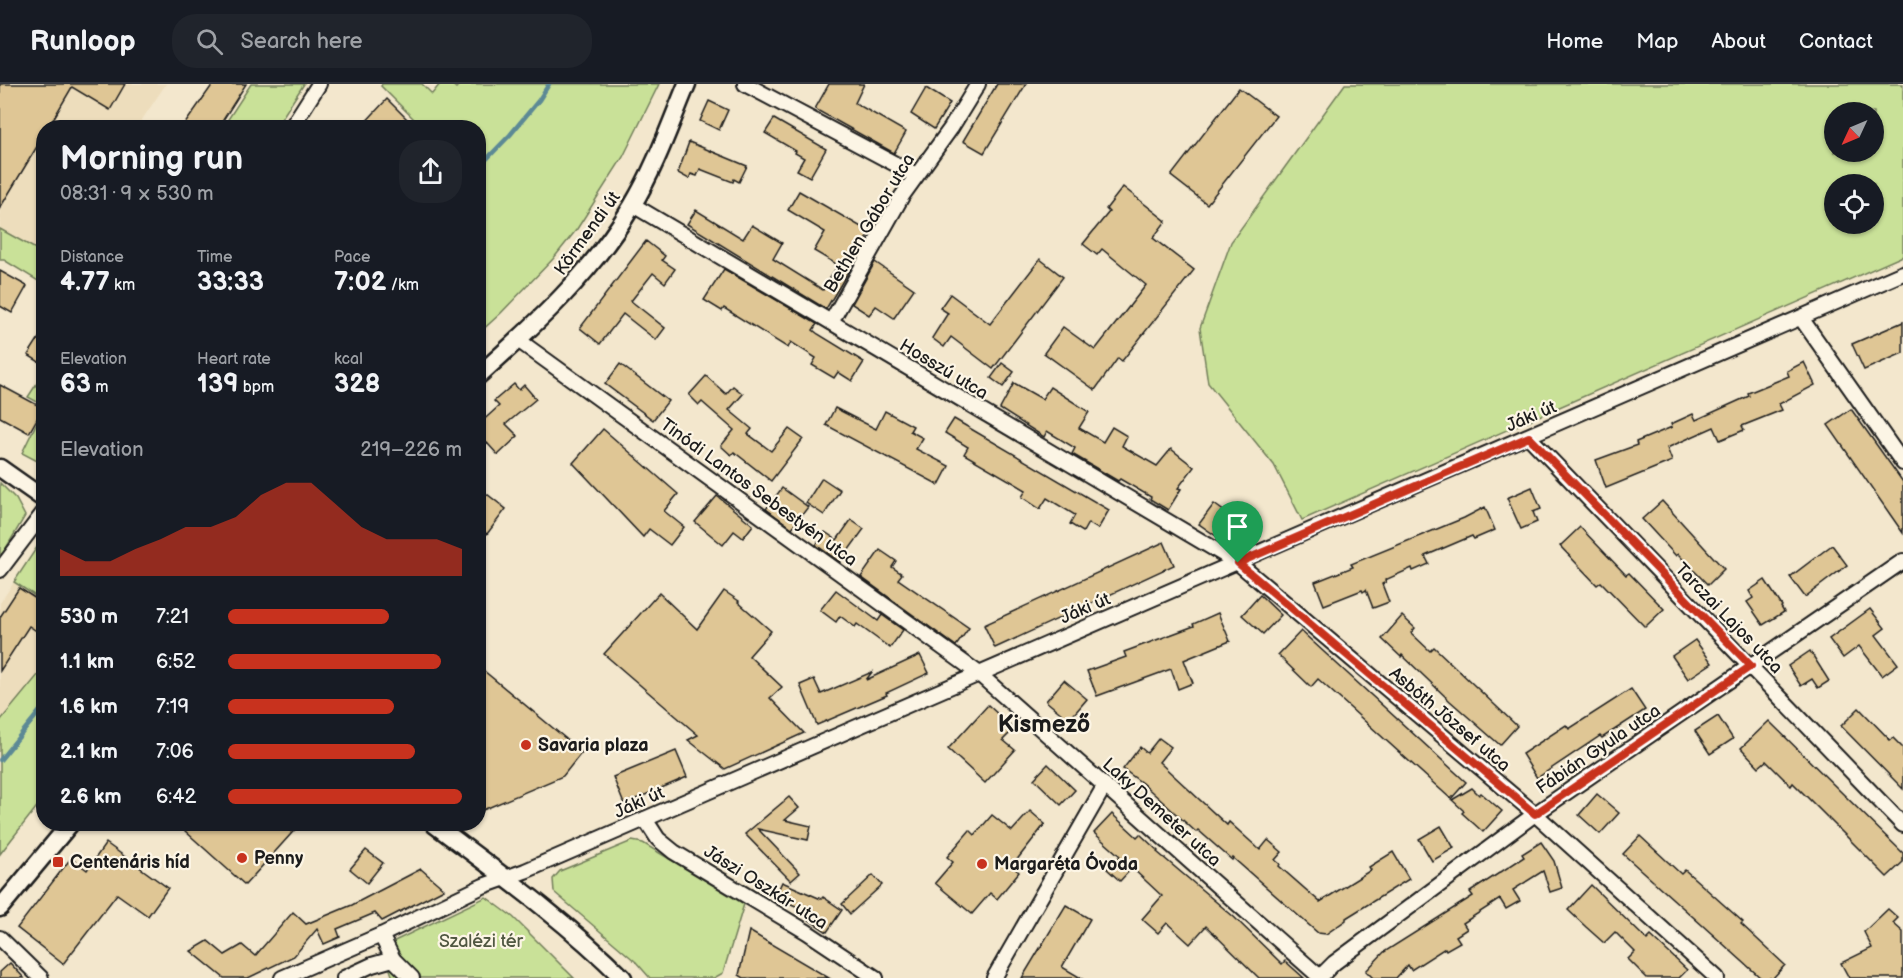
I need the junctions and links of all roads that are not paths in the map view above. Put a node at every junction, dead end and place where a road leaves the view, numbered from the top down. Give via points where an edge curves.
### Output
1 (319, 84) edge
2 (687, 84) edge
3 (745, 84) edge
4 (978, 84) edge
5 (296, 120) edge
6 (916, 175) junction
7 (633, 205) junction
8 (1903, 273) edge
9 (1801, 318) junction
10 (831, 322) junction
11 (518, 340) junction
12 (486, 369) edge
13 (1529, 437) junction
14 (1903, 463) edge
15 (0, 468) edge
16 (36, 493) edge
17 (36, 522) edge
18 (1903, 561) edge
19 (1238, 563) junction
20 (1, 567) edge
21 (1751, 666) junction
22 (978, 673) junction
23 (1105, 785) junction
24 (1535, 814) junction
25 (645, 819) junction
26 (1903, 825) edge
27 (64, 831) edge
28 (444, 831) edge
29 (506, 877) junction
30 (0, 908) edge
31 (381, 935) junction
32 (0, 938) edge
33 (393, 960) junction
34 (41, 978) edge
35 (282, 978) edge
36 (344, 978) edge
37 (412, 978) edge
38 (623, 978) edge
39 (876, 978) edge
40 (994, 978) edge
41 (1320, 978) edge
42 (1717, 978) edge

1 - 5 street
2 - 7 street, Körmendi út
3 - 6 street
4 - 6 street, Bethlen Gábor utca
6 - 10 street, Bethlen Gábor utca
7 - 10 street, Hosszú utca
7 - 11 street, Körmendi út via 586,272
8 - 9 street, Jáki út
9 - 13 street, Jáki út
9 - 14 street
10 - 19 street, Hosszú utca
11 - 12 street, Körmendi út
11 - 22 street, Tinódi Lantos Sebestyén utca
13 - 19 street, Jáki út
13 - 21 street, Tarczai Lajos utca
15 - 16 street
17 - 20 street
18 - 21 street, Fábián Gyula utca
19 - 22 street, Jáki út
19 - 24 street, Asbóth József utca
21 - 24 street, Fábián Gyula utca
21 - 26 street, Tarczai Lajos utca
22 - 23 street, Laky Demeter utca
22 - 25 street, Jáki út
23 - 40 street
23 - 41 street, Laky Demeter utca
24 - 41 street, Fábián Gyula utca via 1334,963
24 - 42 street, Asbóth József utca
25 - 29 street, Jáki út
25 - 39 street, Jászi Oszkár utca via 658,839 674,852
27 - 30 street
28 - 29 street
29 - 31 street, Jáki út
29 - 38 street via 590,945
31 - 33 street
31 - 35 street, Jáki út
32 - 34 street
33 - 36 street
33 - 37 street

